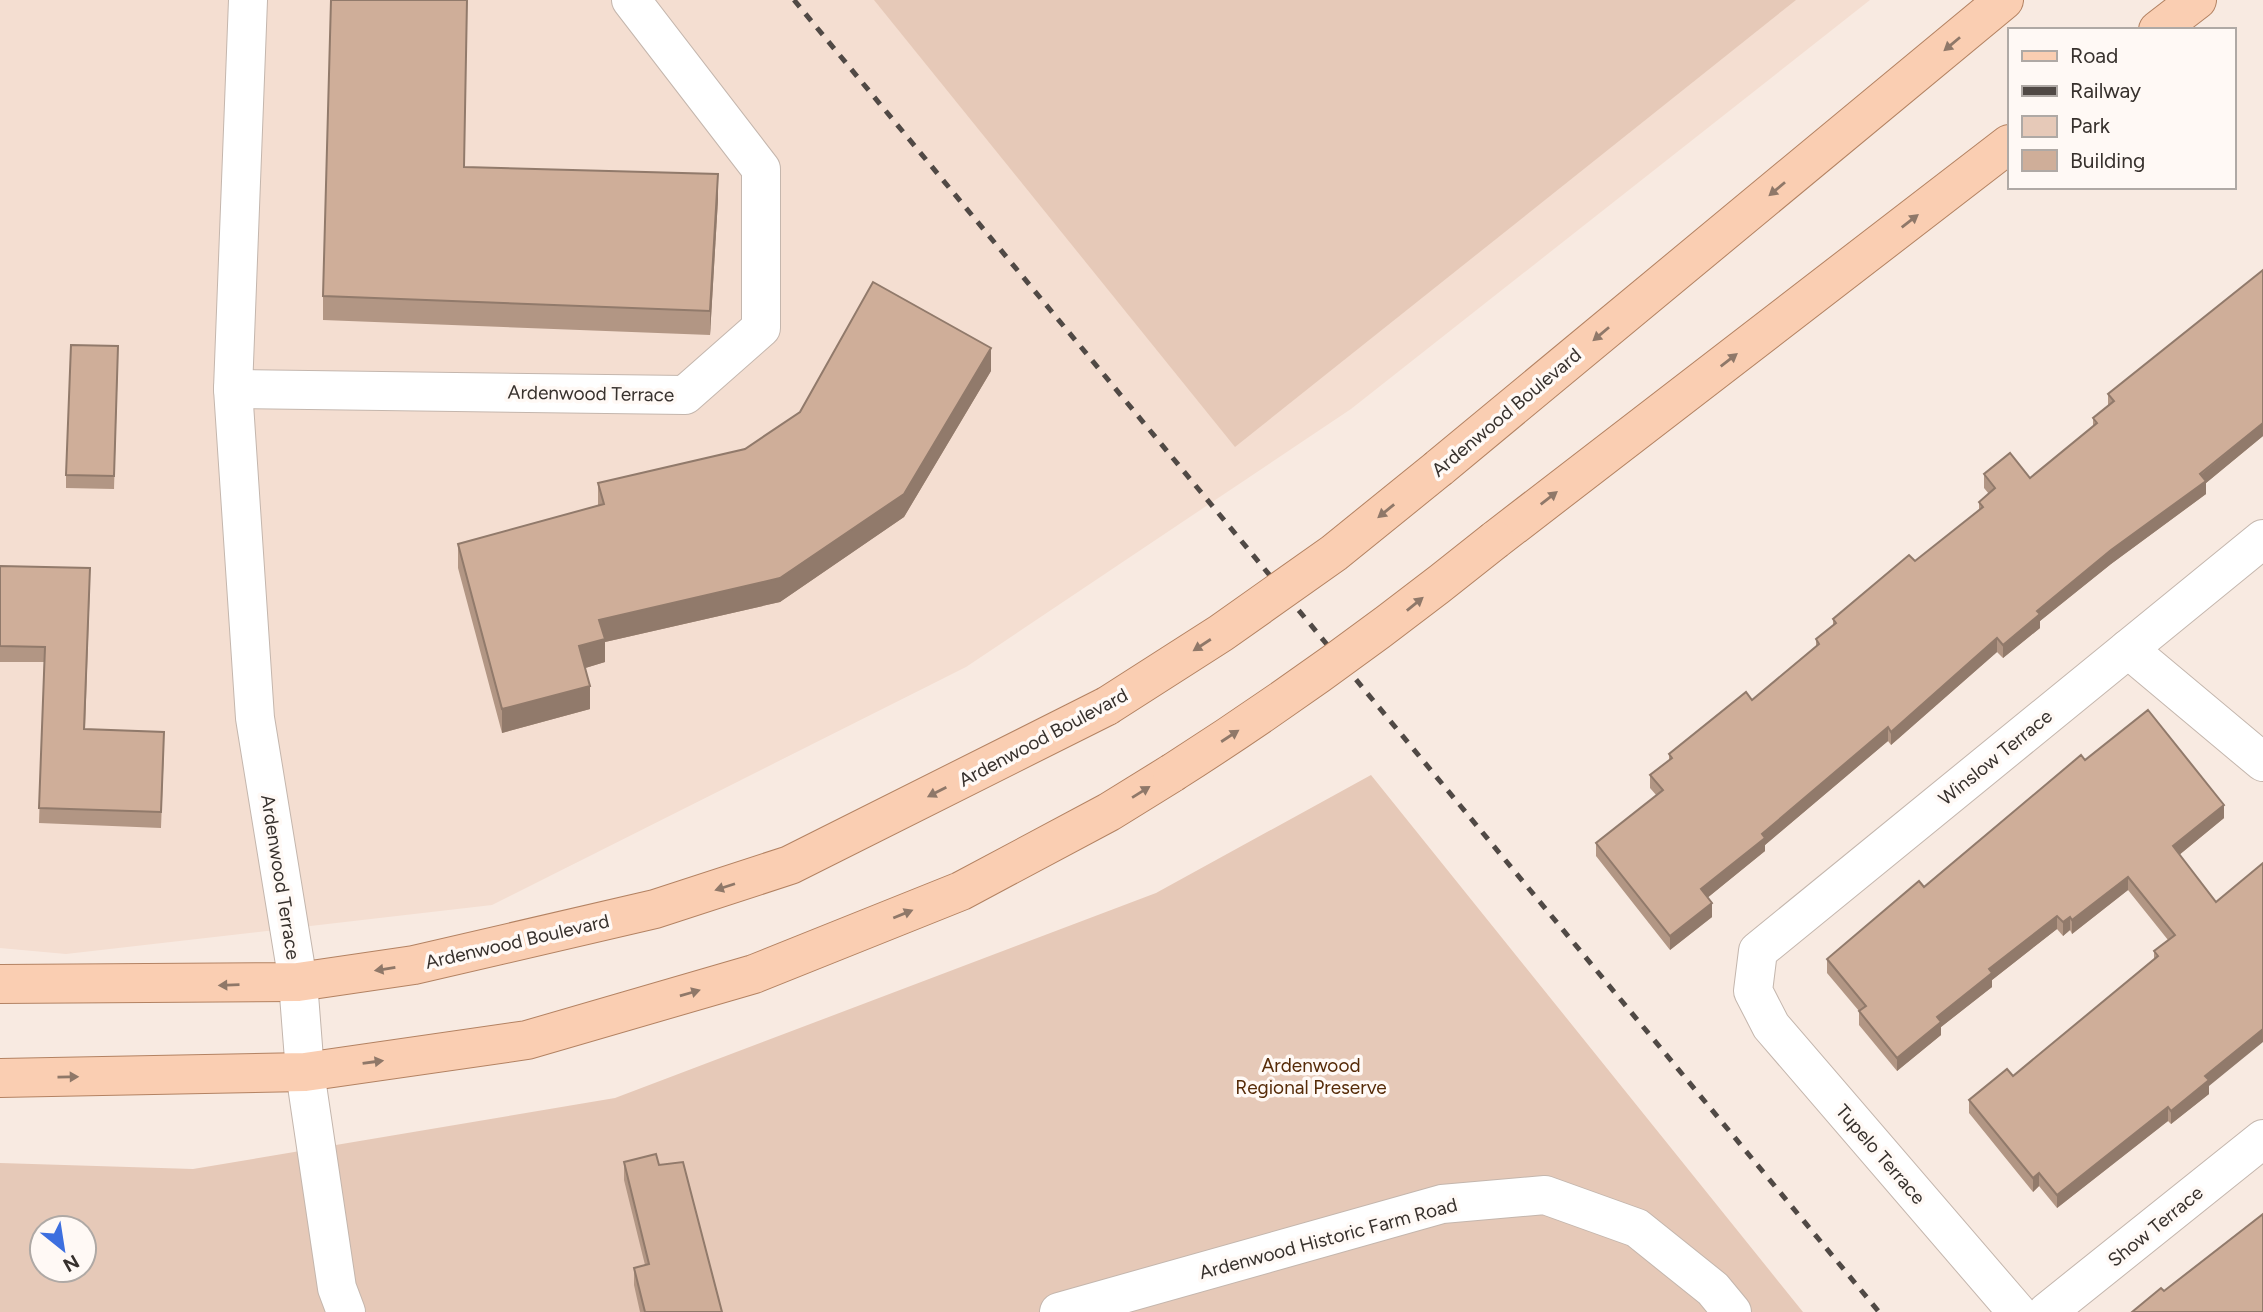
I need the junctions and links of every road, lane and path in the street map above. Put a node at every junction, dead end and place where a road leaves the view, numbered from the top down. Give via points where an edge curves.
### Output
1 (248, 0) edge
2 (631, 0) edge
3 (2004, 0) edge
4 (2197, 0) edge
5 (2161, 28) edge
6 (2008, 145) edge
7 (233, 389) junction
8 (2263, 539) edge
9 (2128, 649) junction
10 (2263, 762) edge
11 (298, 982) junction
12 (0, 984) edge
13 (1753, 991) joint
14 (306, 1072) junction
15 (0, 1078) edge
16 (2263, 1139) edge
17 (346, 1312) edge
18 (1059, 1312) edge
19 (1732, 1312) edge
20 (2017, 1312) edge
21 (2047, 1312) edge

1 - 7 street, Ardenwood Terrace
2 - 7 street, Ardenwood Terrace via 761,169 761,328 685,395
3 -> 11 main road, Ardenwood Boulevard, bridge via 1334,553 1107,706 790,865 655,909 414,965
4 - 5 main road
14 -> 6 main road, bridge via 527,1040 754,974 961,891 1110,812 1292,696 1398,618
7 - 11 street, Ardenwood Terrace via 255,718
8 - 9 street, Winslow Terrace
9 - 10 street
9 - 13 street, Winslow Terrace via 1758,951
11 -> 12 main road, Ardenwood Boulevard
11 - 14 street, Ardenwood Terrace
13 - 20 street, Tupelo Terrace via 1771,1026
15 -> 14 main road
14 - 17 street via 337,1288
16 - 21 street, Show Terrace
18 - 19 street, Ardenwood Historic Farm Road via 1442,1203 1545,1195 1637,1228 1713,1289

